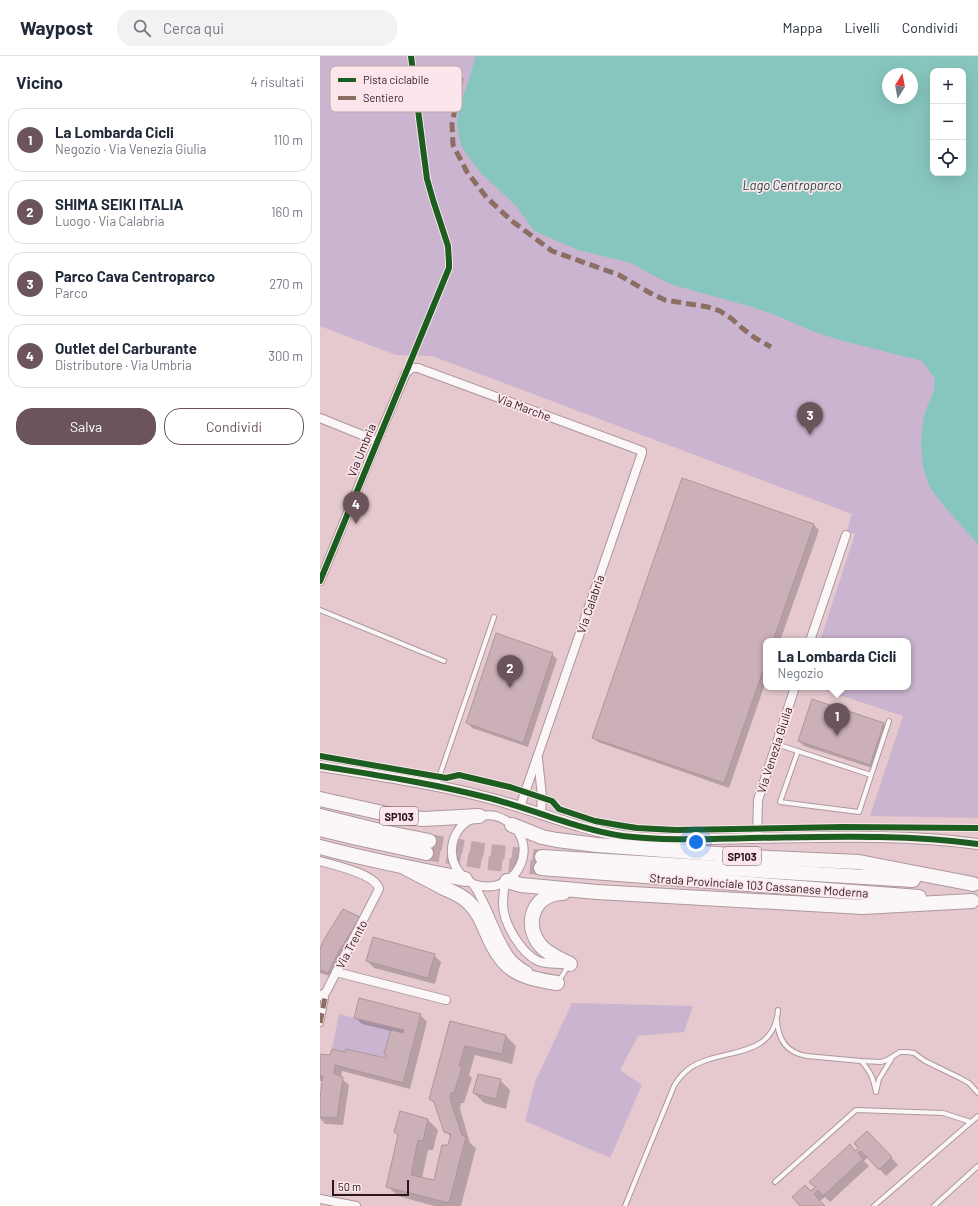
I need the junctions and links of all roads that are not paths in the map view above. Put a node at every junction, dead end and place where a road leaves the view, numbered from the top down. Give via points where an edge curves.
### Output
1 (406, 373) joint
2 (320, 418) edge
3 (377, 441) junction
4 (642, 451) joint
5 (846, 535) dead end
6 (320, 580) edge
7 (320, 610) edge
8 (494, 617) dead end
9 (811, 638) edge
10 (444, 661) dead end
11 (794, 690) edge
12 (888, 721) dead end
13 (776, 744) junction
14 (798, 751) junction
15 (538, 758) junction
16 (320, 766) edge
17 (871, 775) junction
18 (436, 786) junction
19 (320, 799) edge
20 (520, 807) junction
21 (541, 813) junction
22 (320, 816) edge
23 (479, 816) junction
24 (512, 825) junction
25 (320, 829) edge
26 (757, 838) junction
27 (978, 844) edge
28 (320, 847) edge
29 (320, 861) edge
30 (404, 867) junction
31 (469, 881) junction
32 (506, 882) junction
33 (976, 884) edge
34 (596, 892) junction
35 (975, 901) edge
36 (570, 964) junction
37 (336, 972) junction
38 (557, 983) junction
39 (322, 995) edge
40 (446, 1000) dead end
41 (778, 1010) dead end
42 (777, 1016) junction
43 (320, 1023) edge
44 (893, 1056) junction
45 (861, 1062) junction
46 (978, 1093) edge
47 (978, 1116) edge
48 (971, 1122) junction
49 (978, 1166) edge
50 (775, 1182) dead end
51 (320, 1200) edge
52 (341, 1205) edge
53 (356, 1206) edge
54 (625, 1206) edge
55 (874, 1206) edge
56 (934, 1206) edge

1 - 3 street, Via Umbria
1 - 4 street, Via Marche via 412,368 418,368
2 - 3 street
3 - 6 street, Via Umbria
4 - 15 street, Via Calabria
5 - 9 street
7 - 10 lane
8 - 18 lane
11 - 13 street, Via Venezia Giulia
12 - 17 lane
13 - 14 lane
13 - 26 street, Via Venezia Giulia via 758,800
14 - 17 lane
14 - 17 lane via 780,802 859,812
15 - 20 street, Via Calabria
15 - 21 street, Via Calabria
16 - 18 street
18 - 20 street
19 - 23 highway, SP103 via 396,816 423,819
20 - 21 street
21 - 26 street via 623,836 676,840
22 - 25 highway, SP103 via 384,832 428,847 357,838
23 - 24 street via 495,816
23 - 31 street via 462,826 452,843 452,853 458,871
24 - 32 street via 521,838 523,856 517,871
24 - 33 highway, SP103 via 557,840 770,858 859,862
26 - 27 street via 905,837
28 - 30 highway
29 - 37 street, Via Trento via 360,874 376,883 379,890
30 - 31 highway
30 - 38 highway via 466,900 482,919 490,940 507,966 520,975
31 - 32 street via 488,887
31 - 38 street via 485,905 513,960 530,972
32 - 34 highway, SP103
32 - 36 street via 503,904 505,918 524,950 542,962
33 - 35 highway, Strada Provinciale 103 Cassanese Moderna / SP103 via 541,862
34 - 35 highway, SP103 via 863,907
34 - 36 highway, SP103 via 555,893 544,898 533,911 531,924 535,939 542,947
36 - 38 lane
37 - 39 street, Via Trento
37 - 40 street
39 - 43 street via 325,998
41 - 42 lane
42 - 45 lane via 779,1035 796,1053
42 - 54 lane via 772,1032 761,1043 695,1065 681,1076 674,1086
44 - 45 lane via 881,1062
44 - 45 lane via 879,1079 876,1092 873,1078
44 - 46 lane via 900,1052 914,1053 969,1083
47 - 48 lane
48 - 50 lane via 943,1113 856,1110
48 - 55 lane
49 - 56 lane
51 - 52 street
52 - 53 street

